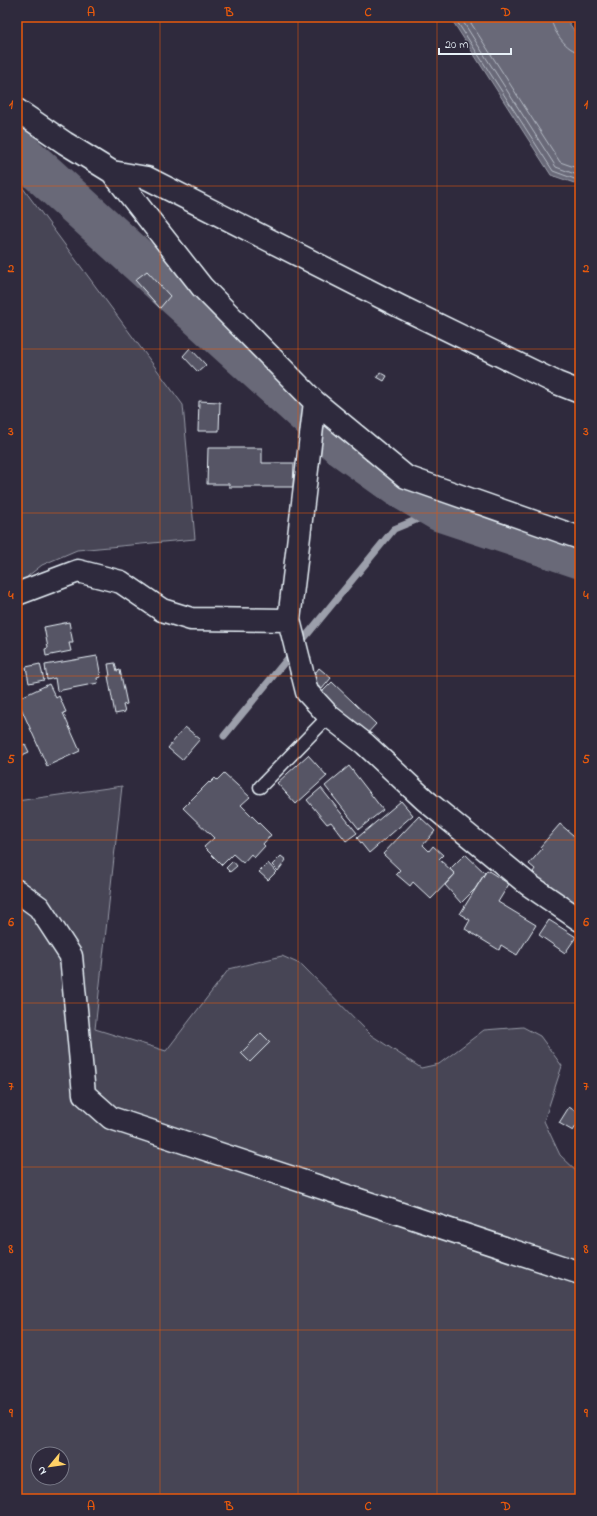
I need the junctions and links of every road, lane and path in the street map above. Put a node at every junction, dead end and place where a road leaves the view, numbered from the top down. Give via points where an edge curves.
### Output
1 (17, 110) edge
2 (112, 172) junction
3 (580, 392) edge
4 (315, 402) junction
5 (580, 538) edge
6 (17, 594) edge
7 (294, 638) junction
8 (329, 716) junction
9 (260, 787) dead end
10 (17, 891) edge
11 (580, 920) edge
12 (580, 1273) edge

1 - 2 street
2 - 3 street via 147,178 399,306
2 - 4 street via 202,286
4 - 5 street via 406,477
4 - 7 street
6 - 7 street via 78,572 121,582 162,610 191,619
7 - 8 street via 307,692
8 - 9 lane
8 - 11 street via 365,744 425,800 529,885
10 - 12 street via 39,907 71,956 84,1094 111,1118

